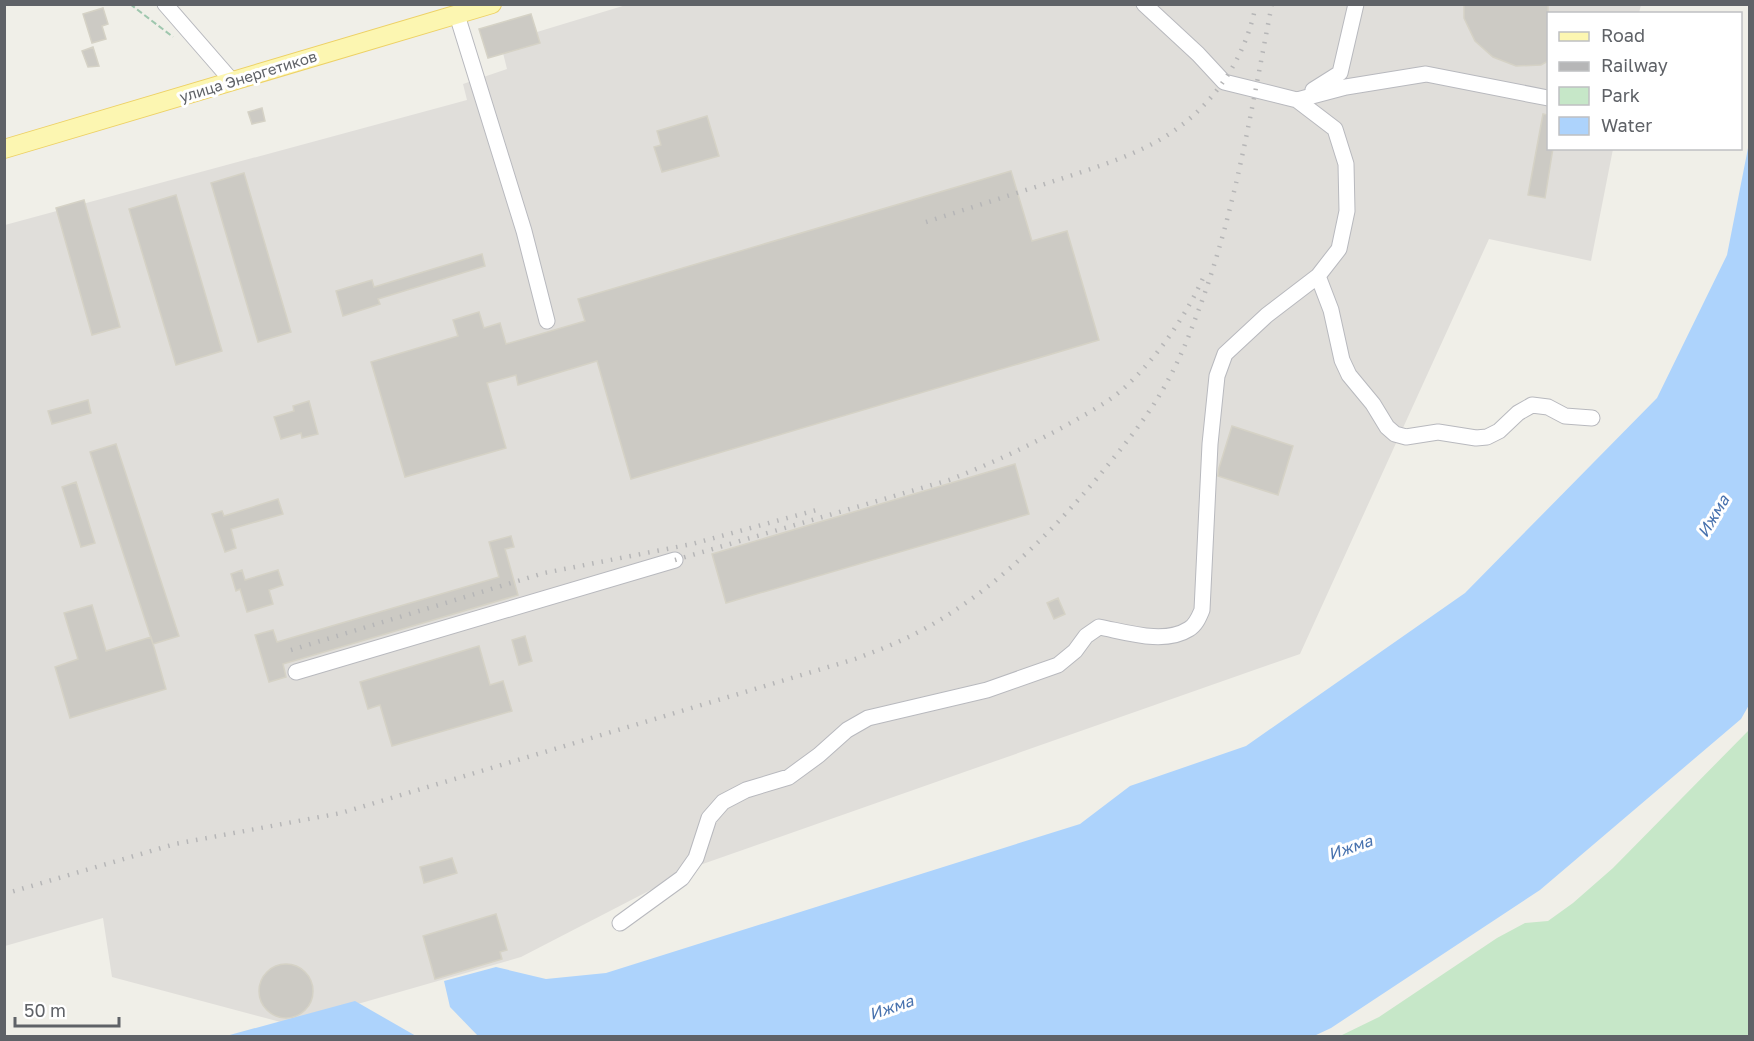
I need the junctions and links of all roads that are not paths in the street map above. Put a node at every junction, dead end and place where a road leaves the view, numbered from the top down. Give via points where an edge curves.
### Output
1 (165, 4) edge
2 (492, 4) edge
3 (1144, 4) edge
4 (1356, 4) edge
5 (457, 15) junction
6 (232, 81) junction
7 (1547, 98) edge
8 (1297, 100) junction
9 (4, 149) edge
10 (1318, 276) junction
11 (547, 321) dead end
12 (1592, 418) dead end
13 (675, 560) dead end
14 (296, 672) dead end
15 (620, 923) dead end

1 - 6 street
2 - 5 main road, улица Энергетиков
3 - 8 street via 1224,82
4 - 8 street via 1340,73
5 - 6 main road, улица Энергетиков
5 - 11 street via 524,231
6 - 9 main road, улица Энергетиков
7 - 8 street via 1425,74
8 - 10 street via 1335,129 1346,164 1347,212 1339,249
10 - 12 street via 1349,375 1395,434 1406,437 1438,432 1487,437 1532,405 1548,407 1565,416
10 - 15 street via 1225,354 1217,376 1202,610 1197,622 1188,630 1166,637 1099,627 1058,665 987,690 868,718 789,777 746,790 723,802 709,818 696,858 682,878
13 - 14 street

